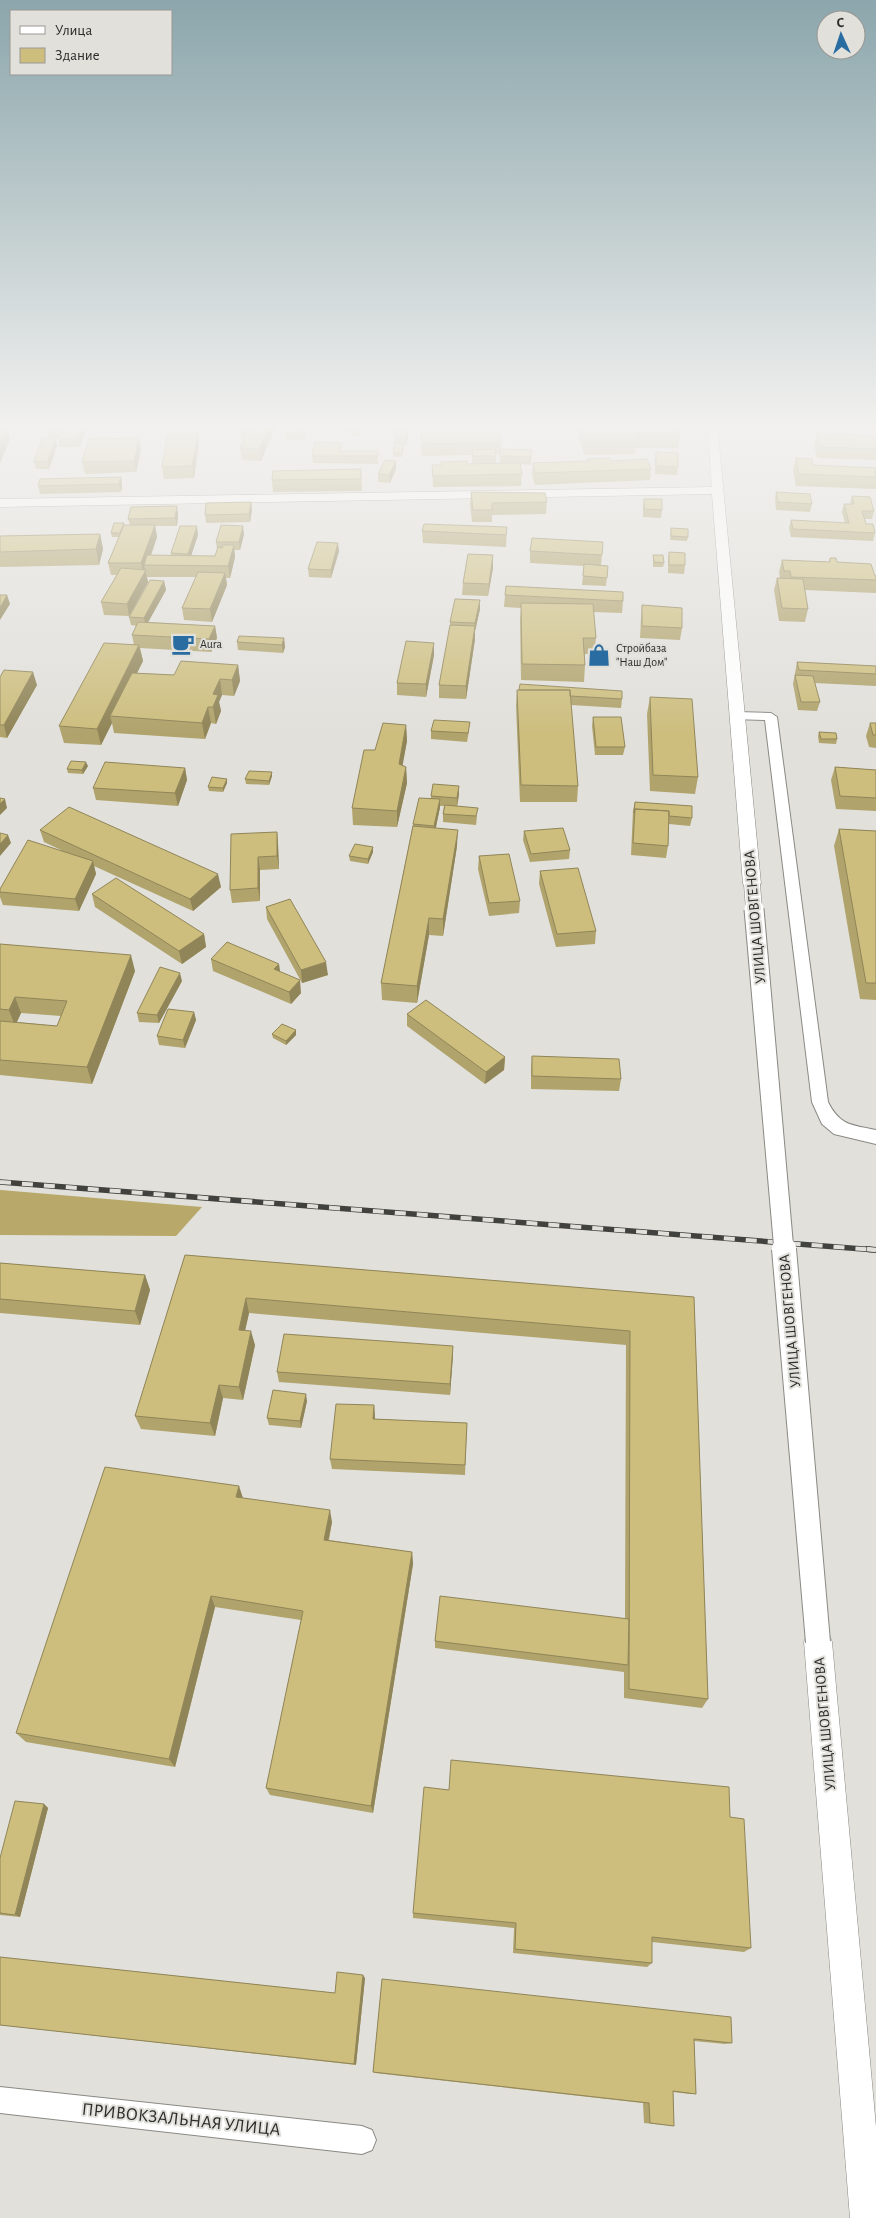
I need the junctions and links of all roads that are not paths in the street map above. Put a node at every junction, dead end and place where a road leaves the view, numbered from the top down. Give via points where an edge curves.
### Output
1 (720, 528) edge
2 (737, 716) junction
3 (840, 1129) joint
4 (876, 1137) edge
5 (0, 2100) edge
6 (362, 2140) dead end
7 (867, 2218) edge

1 - 2 street, УЛИЦА ШОВГЕНОВА
2 - 3 street via 771,717 820,1102 828,1119
2 - 7 street, УЛИЦА ШОВГЕНОВА, bridge
3 - 4 street
5 - 6 street, ПРИВОКЗАЛЬНАЯ УЛИЦА

